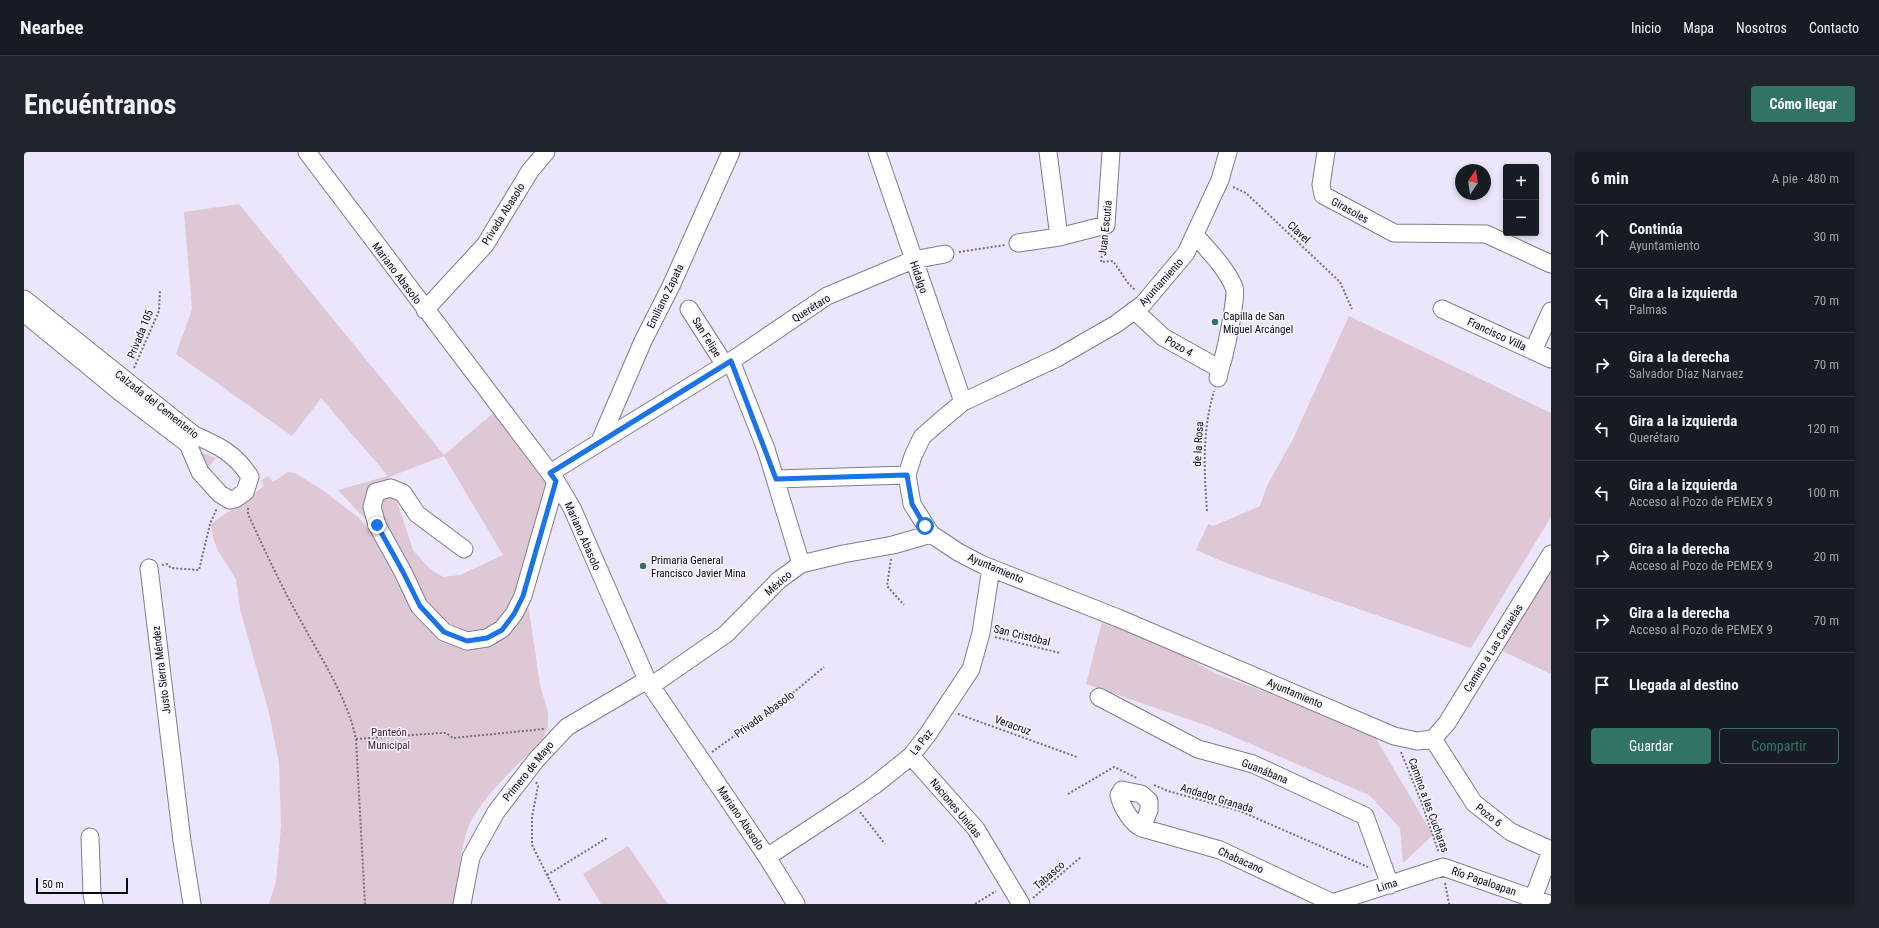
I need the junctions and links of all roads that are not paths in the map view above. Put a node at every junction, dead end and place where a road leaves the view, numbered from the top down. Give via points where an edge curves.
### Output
1 (307, 152) edge
2 (546, 152) edge
3 (731, 152) edge
4 (877, 152) edge
5 (1048, 152) edge
6 (1111, 152) edge
7 (1228, 152) edge
8 (1326, 152) edge
9 (1196, 235) junction
10 (1059, 237) junction
11 (1018, 243) road end
12 (945, 254) road end
13 (913, 260) junction
14 (1551, 264) edge
15 (24, 299) edge
16 (1139, 307) junction
17 (689, 309) dead end
18 (1442, 309) dead end
19 (425, 310) junction
20 (1551, 311) edge
21 (24, 313) edge
22 (1533, 351) junction
23 (1551, 359) edge
24 (728, 363) junction
25 (963, 402) junction
26 (191, 440) junction
27 (600, 441) junction
28 (907, 475) junction
29 (553, 477) junction
30 (776, 479) junction
31 (931, 534) junction
32 (464, 549) dead end
33 (1551, 554) edge
34 (801, 564) junction
35 (149, 568) road end
36 (990, 568) junction
37 (648, 683) junction
38 (1099, 697) dead end
39 (1433, 739) junction
40 (910, 756) junction
41 (1142, 828) dead end
42 (90, 837) dead end
43 (1551, 851) edge
44 (768, 857) junction
45 (1442, 866) joint
46 (1388, 880) junction
47 (1027, 901) edge
48 (1532, 901) edge
49 (1333, 903) edge
50 (94, 904) edge
51 (192, 904) edge
52 (462, 904) edge
53 (796, 904) edge
54 (1549, 904) edge

1 - 19 street, Mariano Abasolo
2 - 19 street, Privada Abasolo via 530,171 486,245
3 - 27 street, Emiliano Zapata via 671,286 643,341
4 - 13 street, Hidalgo
5 - 10 street
6 - 10 street, Juan Escutia via 1106,225
7 - 9 street, Ayuntamiento via 1220,180
8 - 14 street, Girasoles via 1321,185 1323,195 1394,233 1486,234
9 - 16 street, Ayuntamiento via 1186,253
9 - 16 street, Pozo 4 via 1220,264 1235,289 1227,346 1219,374 1163,338
10 - 11 street
12 - 13 street, Querétaro
13 - 24 street, Querétaro via 827,296
13 - 25 street, Hidalgo
15 - 26 street, Calzada del Cementerio via 128,382
16 - 25 street, Ayuntamiento via 1116,324 1057,358
17 - 24 street, San Felipe
18 - 22 street, Francisco Villa
19 - 29 street, Mariano Abasolo
20 - 22 street
21 - 26 street, Calzada del Cementerio via 120,392
22 - 23 street, Francisco Villa
24 - 27 street, Querétaro
24 - 30 street, San Felipe
25 - 28 street, Ayuntamiento via 922,437
26 - 26 street, Calzada del Cementerio via 220,446 243,465 250,478 238,496 220,494 200,472
27 - 29 street, Querétaro
28 - 30 street
28 - 31 street, Ayuntamiento via 912,504
29 - 32 street via 523,596 514,614 502,630 487,638 467,641 444,632 420,606 377,525 372,507 376,492 391,488 403,493 417,514
29 - 37 street, Mariano Abasolo via 572,508
30 - 34 street, San Felipe
31 - 34 street, México via 893,545
31 - 36 street, Ayuntamiento via 958,552
33 - 39 street, Camino a Las Cazuelas via 1447,723
34 - 37 street, México via 779,580 726,634
35 - 51 street, Justo Sierra Méndez
36 - 39 street, Ayuntamiento via 1176,642 1394,736 1417,741
36 - 40 street, La Paz via 981,634 971,669 928,734
37 - 44 street, Mariano Abasolo
37 - 52 street, Primero de Mayo via 561,732 536,760 496,812 471,857
38 - 46 street, Guanábana via 1198,749 1253,764 1365,816
39 - 43 street, Pozo 6 via 1474,803 1510,832
40 - 44 street, La Paz via 852,801
40 - 47 street, Naciones Unidas via 976,829 1009,884
41 - 49 street, Chabacano via 1220,850
42 - 50 street
43 - 48 street
44 - 53 street, Mariano Abasolo
45 - 46 street, Lima
45 - 48 street, Río Papaloapan
46 - 49 street, Lima
48 - 54 street, Río Papaloapan

